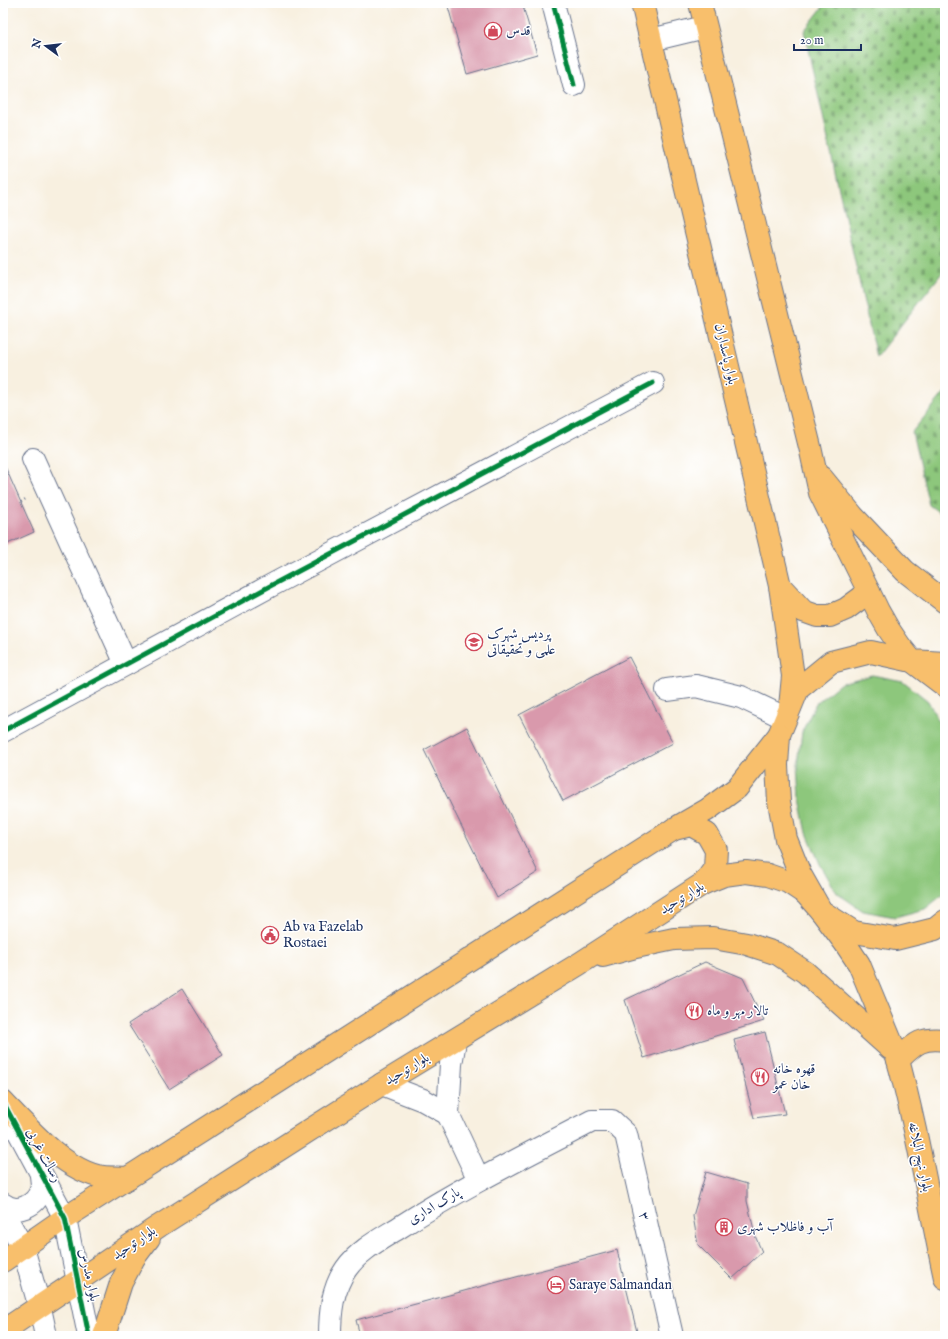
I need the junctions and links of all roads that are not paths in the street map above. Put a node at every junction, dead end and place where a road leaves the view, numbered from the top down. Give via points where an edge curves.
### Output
1 (553, 3) edge
2 (642, 3) edge
3 (700, 3) edge
4 (705, 27) junction
5 (651, 40) junction
6 (574, 85) dead end
7 (653, 383) dead end
8 (33, 459) dead end
9 (814, 468) junction
10 (780, 586) junction
11 (869, 592) junction
12 (945, 602) edge
13 (912, 661) junction
14 (945, 663) edge
15 (126, 664) junction
16 (945, 686) edge
17 (667, 690) dead end
18 (785, 720) junction
19 (3, 731) edge
20 (674, 829) junction
21 (704, 883) junction
22 (821, 911) junction
23 (945, 921) edge
24 (579, 964) junction
25 (945, 1040) edge
26 (455, 1041) junction
27 (897, 1057) junction
28 (382, 1084) junction
29 (3, 1102) edge
30 (448, 1114) junction
31 (592, 1122) joint
32 (41, 1174) junction
33 (128, 1178) junction
34 (479, 1180) junction
35 (3, 1204) edge
36 (3, 1212) edge
37 (65, 1218) junction
38 (158, 1226) junction
39 (23, 1248) junction
40 (3, 1261) edge
41 (945, 1278) edge
42 (78, 1281) junction
43 (40, 1308) junction
44 (3, 1331) edge
45 (46, 1336) edge
46 (89, 1336) edge
47 (104, 1336) edge
48 (330, 1336) edge
49 (672, 1336) edge

1 - 6 street
2 - 5 main road, بلوار پاسداران
3 - 4 main road
4 - 5 street
4 - 9 main road
5 - 10 main road, بلوار پاسداران
7 - 15 street
8 - 15 street
9 - 11 main road via 820,493
9 - 12 main road via 853,516 905,571
10 - 11 main road via 802,611 816,616 830,616 846,609
10 - 18 main road, بلوار پاسداران via 793,676
11 - 13 main road via 897,644
13 - 14 main road
13 - 16 main road
13 - 18 main road via 871,652 831,662 798,689
15 - 19 street
17 - 18 street via 696,686 741,697
18 - 20 main road via 737,788 707,810
18 - 22 main road, بلوار پاسداران via 777,765 778,802 786,839 800,874
20 - 21 main road via 691,825 707,834 716,850 715,868
20 - 33 main road
21 - 22 main road, بلوار توحید via 724,875 746,872 768,875 788,882 806,894
21 - 24 main road, بلوار توحید
22 - 23 main road via 854,932 895,940 935,929
22 - 27 main road, بلوار نهج البلاغه via 859,964
24 - 26 main road, بلوار توحید
24 - 27 main road via 674,939 713,938 747,944 778,954 805,972
25 - 27 main road via 930,1038
26 - 28 main road, بلوار توحید
26 - 30 street via 450,1064
27 - 41 main road, بلوار نهج البلاغه
28 - 30 street via 424,1100
28 - 38 main road, بلوار توحید
29 - 32 street, رسالت غربی
29 - 33 main road via 31,1132 79,1169 102,1177
30 - 34 street
31 - 34 street, پارک اداری
31 - 49 street, ۳ via 612,1121 626,1134
32 - 35 street via 42,1189 35,1202 22,1209 7,1208
32 - 37 street, رسالت غربی
33 - 37 main road
34 - 48 street, پارک اداری via 366,1248 346,1269 335,1290 330,1315
36 - 39 street
37 - 39 main road
37 - 42 street, بلوار مدرس
38 - 42 main road, بلوار توحید
38 - 47 main road via 134,1258 121,1283
39 - 40 main road
39 - 43 street
42 - 43 main road, بلوار توحید
42 - 46 street, بلوار مدرس
43 - 44 main road, بلوار توحید
43 - 45 street

